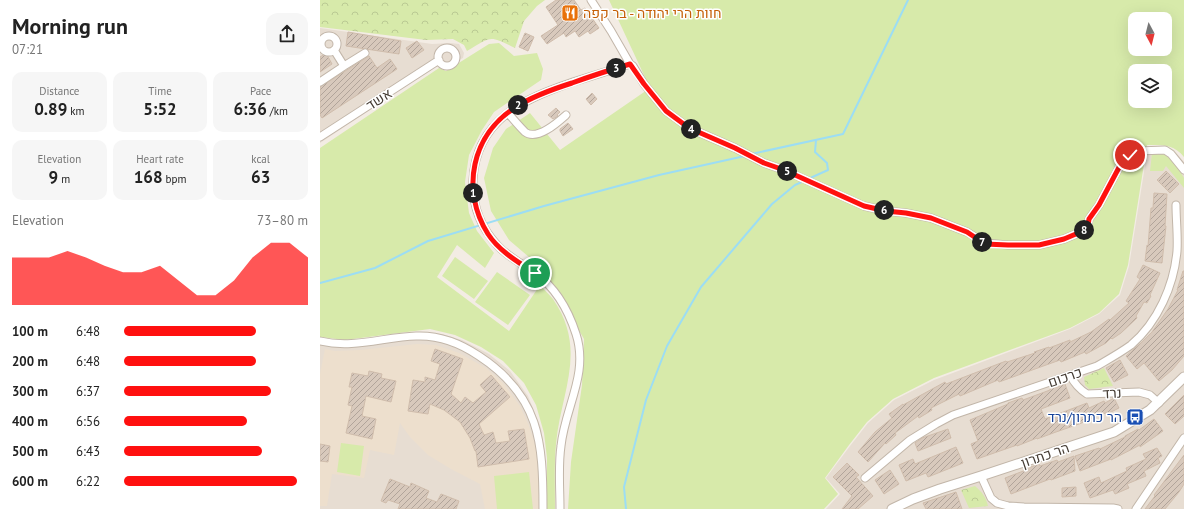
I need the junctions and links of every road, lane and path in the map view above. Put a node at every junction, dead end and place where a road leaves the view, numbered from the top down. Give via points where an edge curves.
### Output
1 (591, 0) edge
2 (321, 48) edge
3 (334, 50) junction
4 (365, 53) dead end
5 (439, 60) dead end
6 (630, 64) junction
7 (344, 66) junction
8 (320, 82) edge
9 (508, 112) junction
10 (566, 115) dead end
11 (320, 137) edge
12 (1184, 170) edge
13 (1176, 205) dead end
14 (320, 341) edge
15 (1070, 375) junction
16 (1184, 377) edge
17 (1159, 402) junction
18 (1184, 438) edge
19 (981, 476) junction
20 (865, 478) dead end
21 (544, 509) edge
22 (560, 509) edge
23 (892, 509) edge
24 (1118, 509) edge
25 (1136, 509) edge

1 - 6 street
2 - 3 street via 326,51
2 - 3 street via 324,38 331,36 337,43
3 - 7 street
4 - 7 street
5 - 11 street, אשד
6 - 9 street via 535,96
6 - 12 street via 666,111 689,128 864,206 931,218 967,232 985,244 1039,245 1083,231 1123,160 1138,151 1165,150
7 - 8 street
9 - 10 street via 532,135 552,127
9 - 22 street via 487,133 479,150 473,170 474,202 488,235 511,257 550,286 565,306 576,335 580,351 579,374 561,446
13 - 15 street, כרכום via 1177,249 1174,271 1169,288 1154,317 1145,331 1118,354 1097,366
14 - 21 street via 352,344 430,336 460,345 488,362 520,394 531,414 542,454
15 - 17 street, נרד via 1077,386 1087,394 1139,392 1150,394
15 - 20 street, כרכום via 947,418 910,440
16 - 17 street, הר כתרון
17 - 19 street, הר כתרון via 1114,432
18 - 25 street
19 - 23 street, הר כתרון via 913,499
19 - 24 street via 991,498 1008,506

